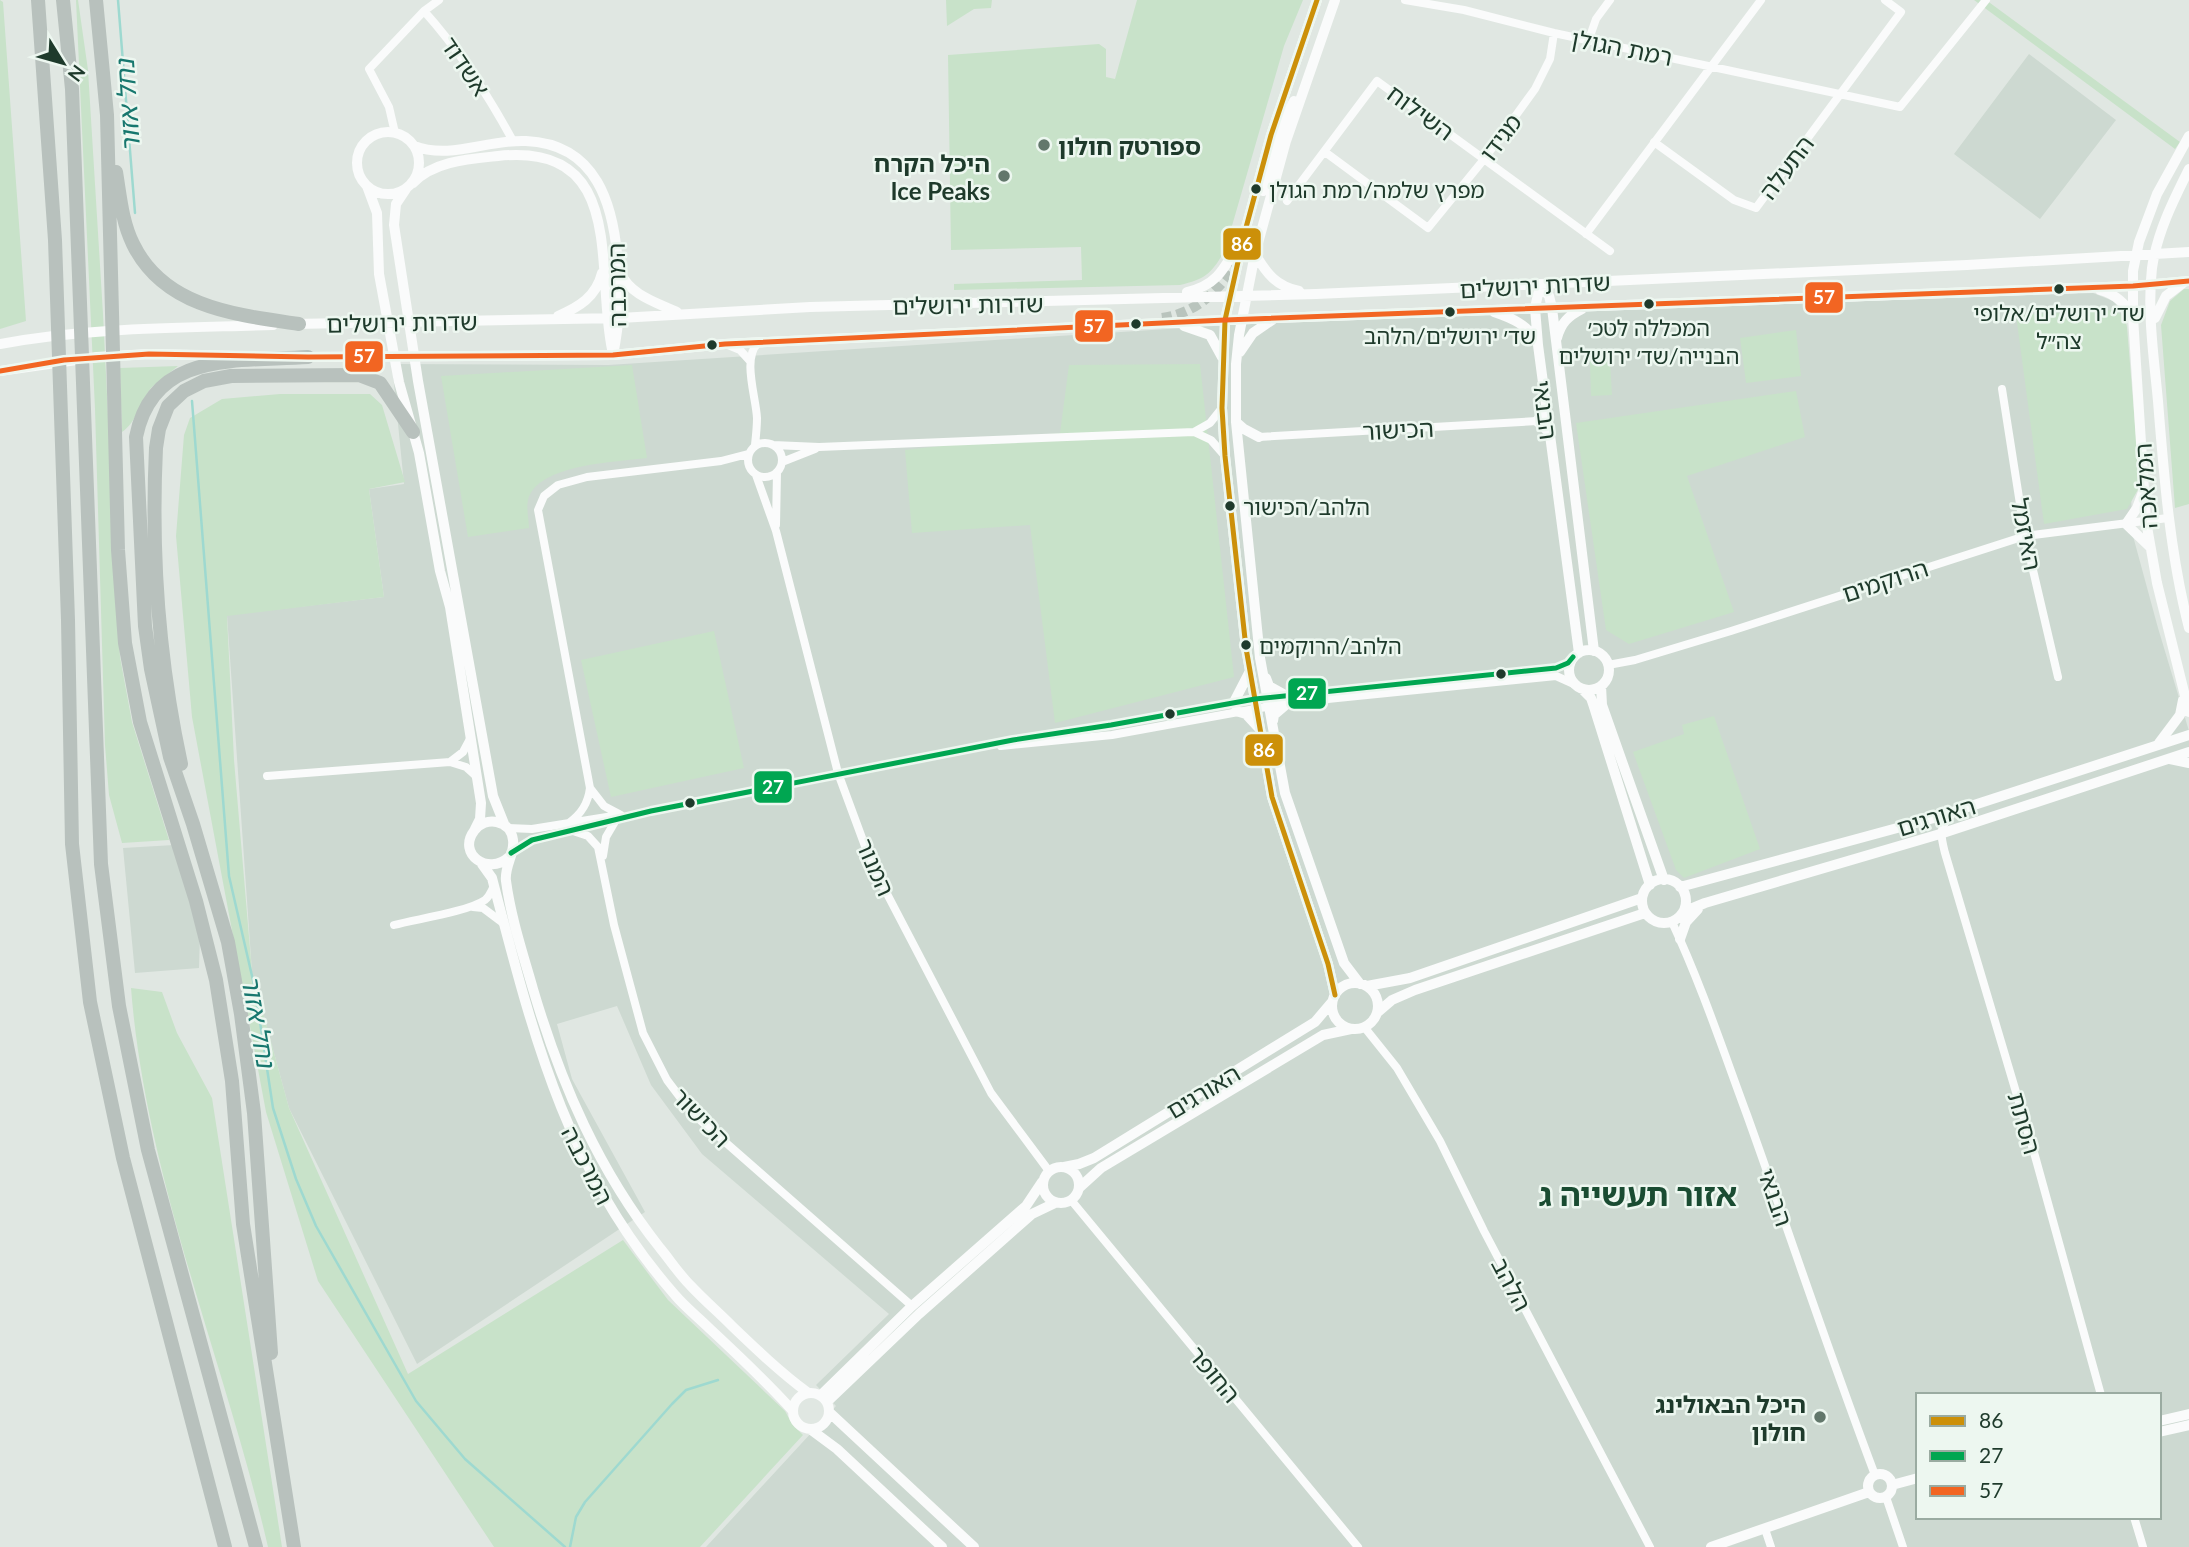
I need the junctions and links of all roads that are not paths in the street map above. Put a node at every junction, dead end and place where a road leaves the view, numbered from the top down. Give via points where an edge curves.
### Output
1 (38, 0) edge
2 (63, 0) edge
3 (96, 0) edge
4 (439, 0) edge
5 (1317, 0) edge
6 (1335, 0) edge
7 (1405, 0) edge
8 (1465, 0) edge
9 (1610, 0) edge
10 (1761, 0) edge
11 (1885, 0) edge
12 (1986, 0) edge
13 (1464, 10) junction
14 (424, 11) junction
15 (1553, 33) junction
16 (1589, 39) junction
17 (1712, 65) junction
18 (1309, 73) junction
19 (1839, 95) junction
20 (107, 115) junction
21 (395, 133) junction
22 (2189, 136) edge
23 (513, 141) junction
24 (1654, 142) junction
25 (414, 146) junction
26 (1325, 152) junction
27 (1485, 158) junction
28 (2189, 169) edge
29 (367, 186) junction
30 (410, 186) junction
31 (1287, 201) dead end
32 (1586, 234) junction
33 (1246, 238) junction
34 (1610, 251) dead end
35 (2189, 252) edge
36 (2155, 253) junction
37 (1255, 254) junction
38 (2136, 255) junction
39 (604, 267) junction
40 (618, 267) junction
41 (2187, 281) edge
42 (1540, 285) junction
43 (2151, 285) junction
44 (2133, 286) junction
45 (2094, 288) junction
46 (1316, 294) junction
47 (1230, 295) junction
48 (1246, 295) junction
49 (1159, 299) junction
50 (1592, 306) junction
51 (1552, 308) junction
52 (1485, 309) junction
53 (1535, 309) junction
54 (679, 313) junction
55 (1162, 317) tunnel mouth
56 (2133, 317) junction
57 (606, 318) junction
58 (620, 318) junction
59 (1275, 318) junction
60 (551, 319) junction
61 (1242, 319) junction
62 (1225, 320) junction
63 (299, 324) junction
64 (1149, 324) junction
65 (980, 332) junction
66 (2152, 335) junction
67 (758, 343) junction
68 (0, 344) edge
69 (725, 344) junction
70 (1556, 344) junction
71 (1538, 345) junction
72 (613, 355) junction
73 (308, 357) junction
74 (1223, 360) junction
75 (750, 361) junction
76 (1236, 364) junction
77 (0, 370) edge
78 (2002, 389) dead end
79 (1222, 408) junction
80 (1546, 408) junction
81 (757, 419) junction
82 (1537, 421) junction
83 (1236, 422) junction
84 (412, 432) junction
85 (1194, 432) junction
86 (1549, 432) junction
87 (1259, 437) junction
88 (771, 444) junction
89 (755, 445) junction
90 (819, 447) junction
91 (748, 454) junction
92 (1239, 454) junction
93 (1225, 456) junction
94 (721, 461) junction
95 (782, 462) junction
96 (748, 466) junction
97 (777, 472) junction
98 (756, 475) junction
99 (2144, 490) junction
100 (2168, 518) junction
101 (2146, 521) junction
102 (2126, 524) junction
103 (776, 531) junction
104 (2025, 536) junction
105 (2150, 547) junction
106 (2189, 628) edge
107 (1594, 651) junction
108 (1576, 655) junction
109 (1608, 665) junction
110 (1250, 671) junction
111 (1263, 672) junction
112 (2058, 677) dead end
113 (1601, 686) junction
114 (1579, 687) junction
115 (2184, 693) junction
116 (1287, 699) junction
117 (1269, 702) junction
118 (1256, 704) junction
119 (1235, 707) junction
120 (2189, 712) edge
121 (1272, 724) junction
122 (1259, 729) junction
123 (2189, 734) edge
124 (471, 738) junction
125 (2157, 745) junction
126 (2189, 752) edge
127 (2167, 759) junction
128 (450, 762) junction
129 (2189, 763) edge
130 (838, 773) junction
131 (267, 776) dead end
132 (477, 778) junction
133 (590, 788) junction
134 (1954, 812) junction
135 (619, 817) junction
136 (193, 824) junction
137 (506, 827) junction
138 (570, 827) junction
139 (475, 829) junction
140 (1952, 830) junction
141 (1940, 834) junction
142 (1945, 853) junction
143 (510, 855) junction
144 (602, 859) junction
145 (482, 864) junction
146 (1664, 880) junction
147 (1650, 884) junction
148 (494, 886) junction
149 (1680, 887) junction
150 (1642, 898) junction
151 (1705, 903) junction
152 (470, 906) junction
153 (1683, 912) junction
154 (1645, 913) junction
155 (1672, 922) junction
156 (503, 923) junction
157 (394, 925) dead end
158 (1680, 939) junction
159 (1364, 985) junction
160 (1334, 998) junction
161 (1378, 1012) junction
162 (1364, 1028) junction
163 (1350, 1029) junction
164 (1065, 1167) junction
165 (1049, 1171) junction
166 (1042, 1182) junction
167 (1079, 1188) junction
168 (1072, 1200) junction
169 (1055, 1203) junction
170 (912, 1306) junction
171 (807, 1392) junction
172 (2100, 1393) edge
173 (826, 1403) junction
174 (792, 1410) junction
175 (2189, 1414) edge
176 (2161, 1421) edge
177 (2189, 1425) edge
178 (810, 1429) junction
179 (2161, 1432) edge
180 (277, 1438) junction
181 (1875, 1475) junction
182 (1916, 1479) edge
183 (1892, 1485) junction
184 (1869, 1492) junction
185 (1886, 1497) junction
186 (2135, 1519) edge
187 (1765, 1529) junction
188 (225, 1547) edge
189 (256, 1547) edge
190 (294, 1547) edge
191 (943, 1547) edge
192 (974, 1547) edge
193 (1359, 1547) edge
194 (1650, 1547) edge
195 (1711, 1547) edge
196 (1771, 1547) edge
197 (1903, 1547) edge
198 (2143, 1547) edge

1 - 188 highway via 55,240 72,844 90,1002 123,1158
2 - 189 highway via 72,89 101,864 114,974 148,1150
3 - 20 highway
4 - 14 street, אשדוד
5 - 33 street via 1271,135
6 - 18 street
7 - 13 street, רמת הגולן
8 - 13 street
9 - 16 street
10 - 17 street
11 - 19 street via 1901,12
12 - 19 street, רמת הגולן via 1900,107
13 - 15 street, רמת הגולן
14 - 21 street via 369,69 389,107
14 - 23 street, אשדוד via 448,37
15 - 16 street, רמת הגולן
15 - 27 street, מגידו via 1544,75
16 - 17 street, רמת הגולן
17 - 19 street, רמת הגולן
17 - 24 street
18 - 33 street via 1282,125
18 - 37 street
19 - 24 street, התעלה via 1756,208 1734,200
20 - 63 highway via 126,226 139,255 158,279 211,308
20 - 180 highway via 118,550 125,643 139,722 197,901 216,980 232,1081 243,1224
21 - 25 street
21 - 29 street via 380,134 364,144 357,163
22 - 38 street, המלאכה via 2157,194
23 - 25 street, המרכבה via 434,152
23 - 40 street, המרכבה via 555,147 588,168 612,216
24 - 32 street
25 - 30 street via 419,165
26 - 27 street, מגידו via 1428,228
26 - 27 street, השילוח via 1377,81
26 - 31 street, השילוח
27 - 32 street, השילוח
28 - 36 street, המלאכה
29 - 30 street via 389,194
29 - 84 street via 377,213 384,306
30 - 39 street, המרכבה via 428,170 452,163 512,154 551,159 573,173 589,194 598,219
30 - 137 street via 396,204 394,225 494,796
32 - 34 street, השילוח
33 - 47 street
33 - 49 street via 1215,280
35 - 36 street, שדרות ירושלים
36 - 38 street, שדרות ירושלים
36 - 43 street, המלאכה
37 - 46 street via 1270,278 1296,291
37 - 48 street
38 - 42 street, שדרות ירושלים
38 - 44 street, המלאכה
39 - 57 street, המרכבה
39 - 60 street via 587,300
40 - 54 street via 625,283 635,291
40 - 58 street, המרכבה
41 - 43 street, שדרות ירושלים
41 - 66 street via 2161,303
42 - 46 street, שדרות ירושלים
42 - 51 street, הבנאי
42 - 53 street, הבנאי
43 - 44 street, שדרות ירושלים
43 - 66 street, המלאכה
44 - 45 street, שדרות ירושלים
44 - 56 street, המלאכה
45 - 50 street, שדרות ירושלים
45 - 56 street via 2111,293
46 - 48 street, שדרות ירושלים
47 - 48 street, שדרות ירושלים
47 - 49 street, שדרות ירושלים
47 - 62 street
48 - 61 street
49 - 54 street, שדרות ירושלים
50 - 51 street, שדרות ירושלים
50 - 70 street via 1563,322
51 - 53 street, שדרות ירושלים
51 - 70 street, הבנאי
52 - 53 street, שדרות ירושלים
52 - 59 street, שדרות ירושלים
52 - 71 street via 1525,327
53 - 71 street, הבנאי
54 - 58 street, שדרות ירושלים
55 - 65 street via 1055,321
56 - 99 street, המלאכה
57 - 58 street, שדרות ירושלים
57 - 60 street, שדרות ירושלים
57 - 72 street, המרכבה
58 - 72 street, המרכבה
59 - 61 street, שדרות ירושלים
59 - 76 street via 1245,341
60 - 63 street, שדרות ירושלים
61 - 62 street, שדרות ירושלים
61 - 76 street
62 - 64 street, שדרות ירושלים
62 - 74 street
63 - 68 street, שדרות ירושלים via 100,330
64 - 65 street, שדרות ירושלים
64 - 74 street via 1193,327 1210,335
65 - 67 street, שדרות ירושלים
66 - 100 street, המלאכה
67 - 69 street, שדרות ירושלים
67 - 75 street
69 - 72 street, שדרות ירושלים
69 - 75 street
70 - 107 street, הבנאי
71 - 80 street, הבנאי
72 - 73 street, שדרות ירושלים
73 - 77 street, שדרות ירושלים via 149,354
73 - 136 highway via 219,363 188,370 157,391 139,423 136,464 146,637 170,757
74 - 79 street
75 - 81 street
76 - 83 street
78 - 104 street, האיזמל
79 - 85 street via 1210,423
79 - 93 street
80 - 82 street
80 - 86 street, הבנאי
81 - 88 street
81 - 89 street
82 - 86 street
82 - 87 street, הכישור
83 - 87 street
83 - 92 street
84 - 124 street via 450,607
84 - 136 highway via 380,383 359,375 216,378 193,385 168,406 156,447 157,563 171,704
85 - 90 street
85 - 93 street via 1211,440
86 - 108 street, הבנאי
87 - 92 street
88 - 89 street
88 - 90 street
88 - 95 street via 780,452
89 - 91 street
90 - 95 street
91 - 94 street
91 - 96 street
92 - 111 street
93 - 110 street
94 - 96 street
94 - 133 street via 599,475 558,485 544,496 538,510
95 - 97 street
96 - 98 street
97 - 98 street via 767,477
97 - 103 street, המנור
98 - 103 street, המנור
99 - 101 street, המלאכה
99 - 102 street
100 - 101 street, הרוקמים
100 - 106 street, המלאכה
101 - 102 street, הרוקמים
101 - 105 street, המלאכה
102 - 104 street, הרוקמים
102 - 105 street
103 - 130 street, המנור
104 - 109 street, הרוקמים via 1731,631
104 - 112 street, האיזמל
105 - 115 street, המלאכה
107 - 108 street
107 - 109 street
108 - 114 street via 1569,675
108 - 116 street via 1556,668
109 - 113 street via 1608,677
110 - 118 street
110 - 119 street
111 - 116 street via 1269,686
111 - 117 street
113 - 114 street
113 - 146 street via 1602,705
114 - 116 street via 1556,676
114 - 147 street via 1591,698
115 - 120 street, המלאכה
115 - 125 street via 2180,716
116 - 117 street
116 - 121 street
117 - 118 street
117 - 121 street
118 - 119 street
118 - 122 street
119 - 122 street
119 - 130 street via 1112,735 991,746
121 - 159 street via 1285,793 1344,963
122 - 160 street via 1272,797 1328,964
123 - 125 street, האורגים
124 - 128 street
124 - 132 street
125 - 134 street, האורגים
126 - 127 street, האורגים
127 - 129 street
127 - 140 street, האורגים
128 - 131 street
128 - 132 street via 466,767
130 - 135 street
130 - 165 street, המנור via 872,865 969,1053 991,1093
132 - 139 street via 481,813
133 - 135 street
133 - 138 street
134 - 141 street
134 - 149 street, האורגים
135 - 138 street
135 - 144 street, הכישור via 606,837
136 - 180 highway via 228,942 244,1035 254,1113
137 - 138 street
137 - 139 street via 494,821
137 - 143 street via 514,842
138 - 143 street via 532,840
138 - 144 street, הכישור via 594,841
139 - 145 street via 470,848
140 - 141 street, האורגים
140 - 142 street
141 - 142 street, הסתת
141 - 151 street, האורגים
142 - 172 street, הסתת
143 - 145 street via 497,865
143 - 171 street, המרכבה via 506,878 511,906 549,1043 600,1160 634,1216 689,1284 782,1374
144 - 170 street, הכישור via 643,1033 667,1080 692,1113
145 - 148 street, המרכבה
146 - 147 street
146 - 149 street
147 - 150 street
148 - 152 street via 484,901
148 - 156 street, המרכבה
149 - 153 street via 1685,899
150 - 154 street
150 - 159 street via 1410,978
151 - 153 street, האורגים
151 - 158 street via 1686,922
152 - 156 street via 483,908
152 - 157 street
153 - 155 street
154 - 155 street via 1657,922
154 - 161 street via 1415,990
155 - 158 street, הבנאי
156 - 174 street, המרכבה via 553,1092 578,1149 620,1224 676,1296
158 - 181 street, הבנאי
159 - 160 street via 1349,984
159 - 161 street via 1378,1000
160 - 163 street via 1336,1019
160 - 164 street, האורגים via 1315,1022 1094,1158
161 - 162 street
162 - 163 street
162 - 194 street, הלהב via 1397,1068 1440,1141
163 - 167 street, האורגים via 1323,1035 1101,1168
164 - 165 street
164 - 167 street via 1076,1174
165 - 166 street
166 - 169 street via 1047,1198
166 - 170 street via 1026,1206
167 - 168 street
168 - 169 street
168 - 193 street, החופר
169 - 173 street via 1032,1214
170 - 173 street
171 - 173 street
171 - 174 street via 796,1399
173 - 178 street via 823,1424
173 - 192 street
174 - 178 street via 797,1423
175 - 176 street
177 - 179 street
178 - 191 street
180 - 190 highway
181 - 183 street via 1886,1476
181 - 184 street
182 - 183 street
183 - 185 street
184 - 185 street via 1879,1499
184 - 187 street
185 - 197 street
186 - 198 street
187 - 195 street
187 - 196 street

